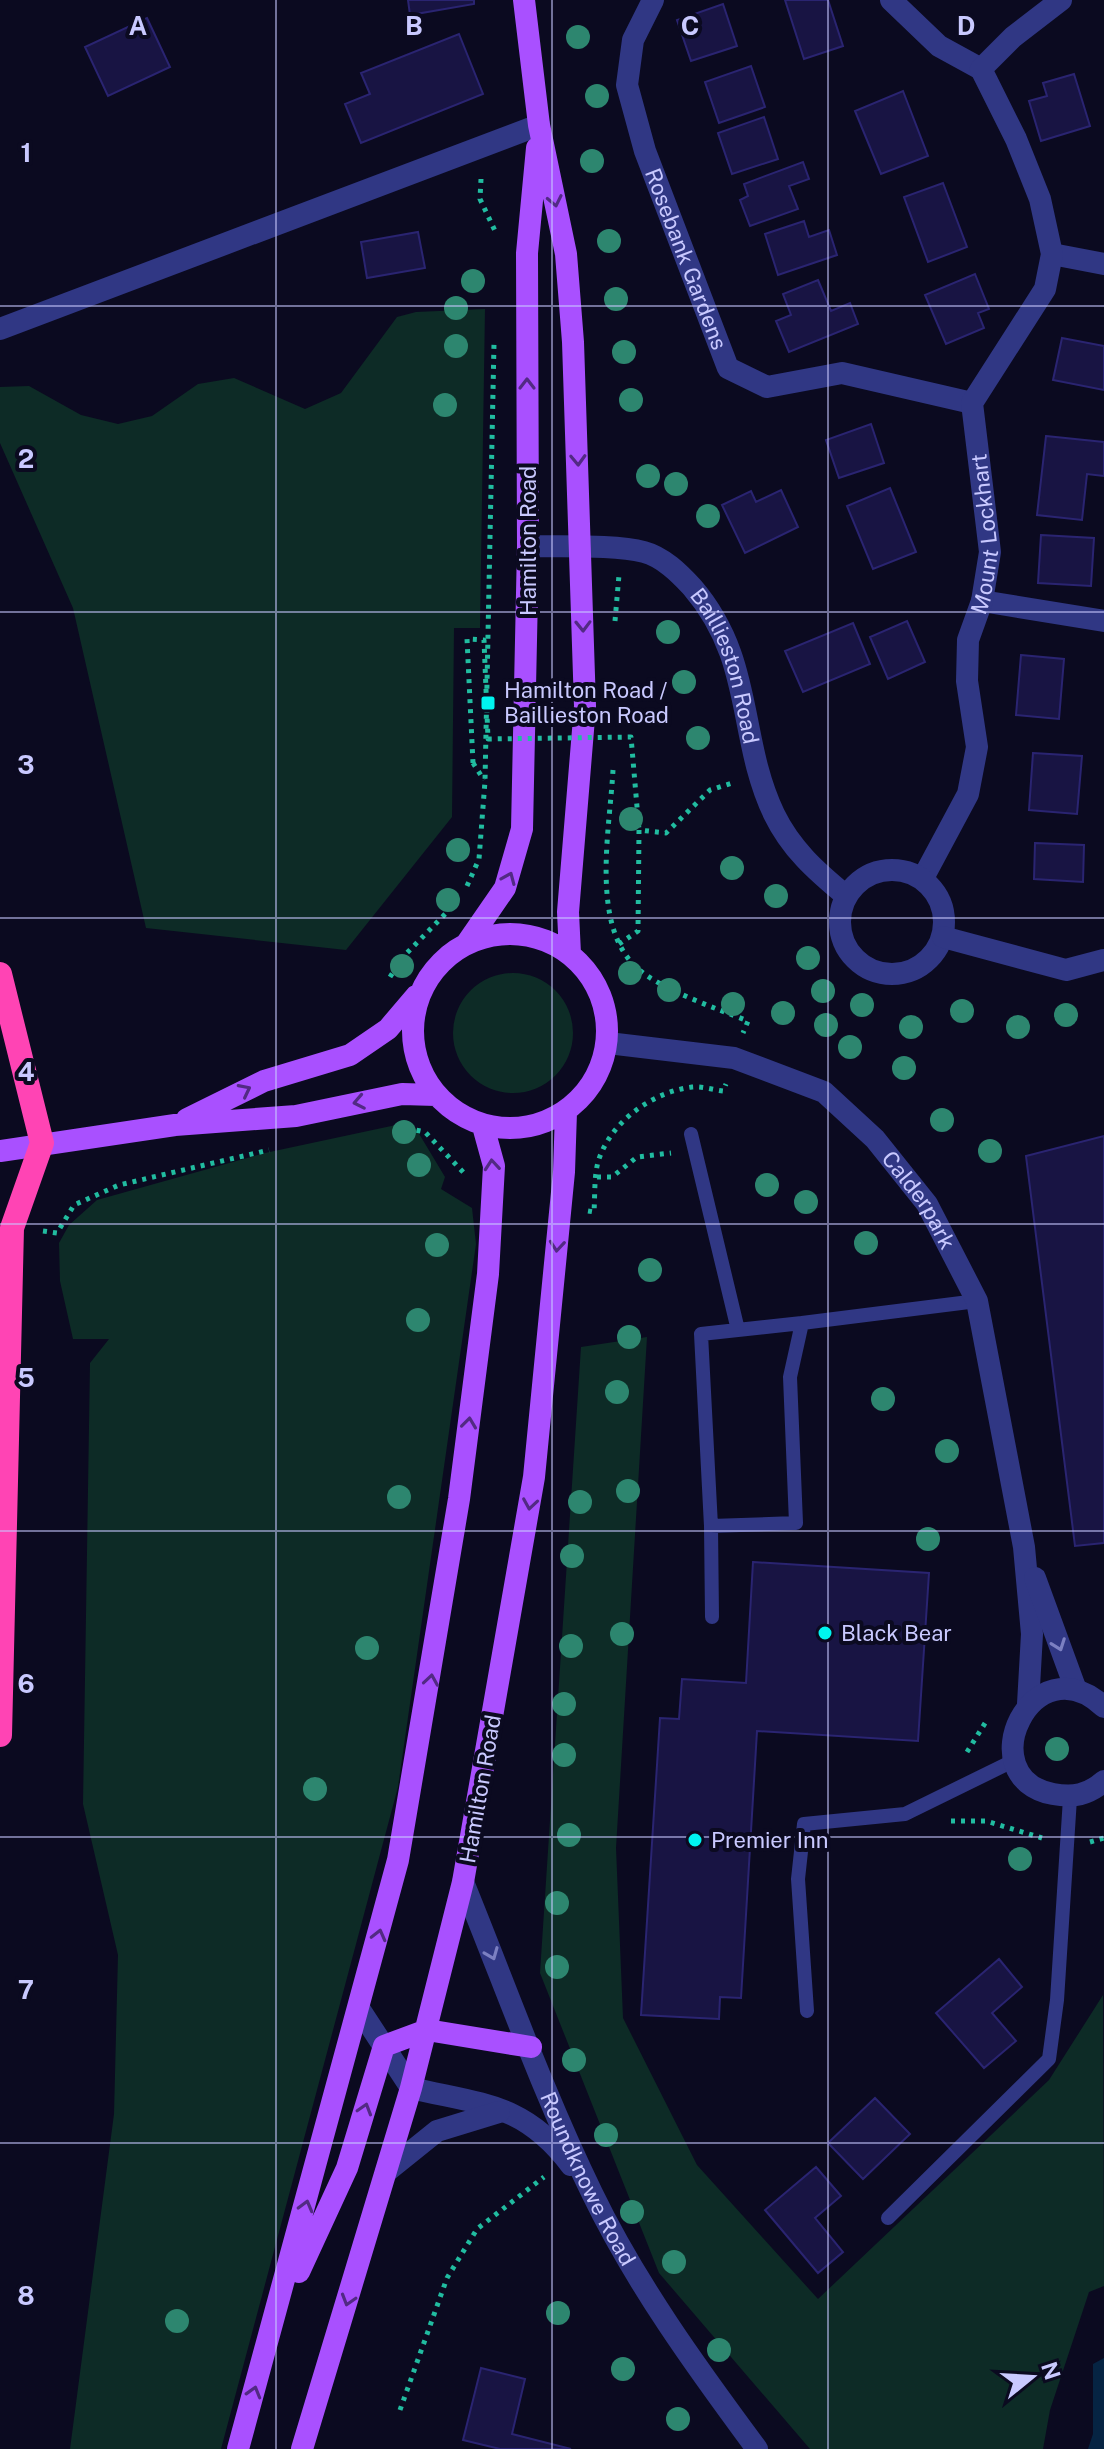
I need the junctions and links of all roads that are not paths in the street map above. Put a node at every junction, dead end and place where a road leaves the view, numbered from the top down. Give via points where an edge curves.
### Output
1 (524, 0) edge
2 (653, 0) edge
3 (891, 0) edge
4 (1061, 0) edge
5 (981, 69) junction
6 (539, 125) junction
7 (1052, 254) junction
8 (1104, 264) edge
9 (0, 329) edge
10 (972, 403) junction
11 (528, 546) junction
12 (582, 548) junction
13 (982, 601) junction
14 (1104, 621) edge
15 (923, 878) junction
16 (845, 895) junction
17 (943, 937) junction
18 (467, 943) junction
19 (570, 954) junction
20 (1104, 960) edge
21 (0, 974) edge
22 (422, 989) junction
23 (608, 1043) junction
24 (436, 1095) junction
25 (566, 1112) junction
26 (175, 1125) junction
27 (483, 1126) junction
28 (691, 1134) dead end
29 (42, 1143) junction
30 (0, 1151) edge
31 (977, 1301) junction
32 (802, 1323) junction
33 (738, 1330) junction
34 (711, 1526) junction
35 (1024, 1547) junction
36 (712, 1617) dead end
37 (1076, 1690) junction
38 (1028, 1704) junction
39 (1104, 1707) edge
40 (0, 1735) edge
41 (1015, 1760) junction
42 (1104, 1781) edge
43 (1070, 1798) junction
44 (463, 1882) junction
45 (360, 2010) junction
46 (807, 2011) dead end
47 (427, 2030) junction
48 (384, 2046) junction
49 (531, 2047) junction
50 (411, 2088) junction
51 (504, 2111) junction
52 (386, 2172) junction
53 (591, 2191) junction
54 (888, 2218) dead end
55 (271, 2335) junction
56 (238, 2449) edge
57 (302, 2449) edge
58 (757, 2449) edge

1 - 6 main road, Hamilton Road
2 - 10 street, Rosebank Gardens via 633,40 627,85 645,151 728,368 767,387 842,373
3 - 5 street via 939,46
4 - 5 street
5 - 7 street via 1040,199
6 - 9 street
11 -> 6 main road, Hamilton Road via 527,253
6 -> 12 main road, Hamilton Road via 566,254
7 - 8 street
7 - 10 street via 1045,289
10 - 13 street, Mount Lockhart via 990,552
11 - 12 street, Baillieston Road
18 -> 11 main road, Hamilton Road via 505,888 522,829
12 - 16 street, Baillieston Road via 652,555 682,576 703,600 736,663 761,777 786,838
12 -> 19 main road, Hamilton Road via 585,706 568,912
13 - 14 street
13 - 15 street, Mount Lockhart via 968,640 967,681 977,747 968,794
15 - 16 street via 893,868 867,874
15 - 17 street via 942,905
16 - 17 street via 838,923 845,948 859,964 880,973 906,973 924,964
17 - 20 street via 1066,970
18 - 19 main road via 524,934
18 - 22 main road via 442,962
19 - 23 main road via 594,980 605,1005
21 - 29 highway
22 - 24 main road via 413,1022 414,1049
26 -> 22 main road via 264,1081 350,1055 388,1029
23 - 25 main road via 589,1090
23 - 31 street, Calderpark via 734,1058 824,1092 875,1139 927,1204
24 -> 26 main road via 402,1094 296,1116
24 - 27 main road
25 - 27 main road via 538,1126
25 -> 44 main road, Hamilton Road via 534,1477
26 - 29 main road
45 -> 27 main road via 398,1860 459,1499 488,1274 494,1166
28 - 33 lane
29 - 30 main road
29 - 40 highway via 12,1228
31 - 32 lane
31 - 35 street, Calderpark
32 - 33 lane
32 - 34 lane via 790,1377 796,1523
33 - 34 lane via 701,1334
34 - 36 lane
35 -> 37 street, Calderpark
35 - 38 street, Calderpark via 1032,1634
37 - 38 street via 1049,1692
37 - 39 street
38 - 41 street, Calderpark via 1013,1732
41 - 43 street via 1027,1781 1042,1793
41 - 46 lane via 905,1814 804,1824 798,1879
42 - 43 street via 1093,1791
43 - 54 lane via 1049,2059
44 - 47 main road, Hamilton Road
44 -> 49 street, Roundknowe Road
45 - 48 street
55 -> 45 main road
47 - 48 main road
47 - 49 main road
47 - 50 main road, Hamilton Road
48 - 50 street
55 -> 48 main road via 347,2168
49 - 53 street, Roundknowe Road
50 - 51 street
50 - 52 main road, Hamilton Road
51 - 52 street via 437,2131
51 - 53 street via 539,2128
52 -> 57 main road, Hamilton Road
53 - 58 street, Roundknowe Road via 676,2335
56 -> 55 main road

